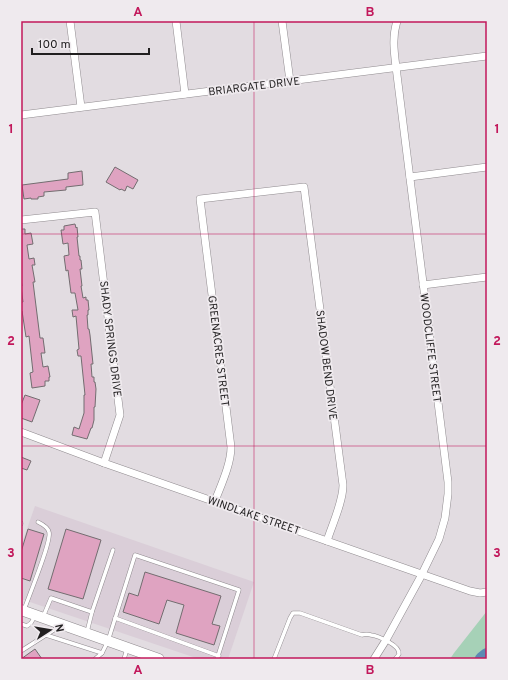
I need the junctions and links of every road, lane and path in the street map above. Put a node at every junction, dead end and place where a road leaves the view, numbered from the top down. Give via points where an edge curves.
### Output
1 (70, 21) edge
2 (176, 21) edge
3 (282, 21) edge
4 (398, 21) edge
5 (487, 56) edge
6 (396, 68) junction
7 (290, 81) junction
8 (185, 94) junction
9 (81, 108) junction
10 (21, 115) edge
11 (487, 167) edge
12 (410, 177) junction
13 (304, 187) joint
14 (21, 220) edge
15 (487, 277) edge
16 (423, 285) junction
17 (21, 432) edge
18 (104, 463) junction
19 (215, 501) junction
20 (38, 522) dead end
21 (327, 541) junction
22 (113, 550) dead end
23 (422, 574) junction
24 (487, 592) edge
25 (22, 610) edge
26 (92, 612) junction
27 (39, 616) junction
28 (115, 618) junction
29 (21, 624) edge
30 (62, 624) junction
31 (86, 633) junction
32 (46, 635) junction
33 (386, 640) junction
34 (108, 641) junction
35 (127, 648) junction
36 (21, 651) edge
37 (102, 653) junction
38 (218, 657) edge
39 (95, 659) edge
40 (124, 659) edge
41 (159, 659) edge
42 (274, 659) edge
43 (374, 659) edge
44 (395, 659) edge

1 - 9 street
2 - 8 street
3 - 7 street
4 - 6 street, WOODCLIFFE STREET via 393,39
5 - 6 street, BRIARGATE DRIVE
6 - 7 street, BRIARGATE DRIVE
6 - 12 street, WOODCLIFFE STREET
7 - 8 street, BRIARGATE DRIVE
8 - 9 street, BRIARGATE DRIVE
9 - 10 street, BRIARGATE DRIVE
11 - 12 street
12 - 16 street, WOODCLIFFE STREET
13 - 19 street, GREENACRES STREET via 200,199 231,447 229,462
13 - 21 street, SHADOW BEND DRIVE via 343,485
14 - 18 street, SHADY SPRINGS DRIVE via 95,212 120,415
15 - 16 street
16 - 23 street, WOODCLIFFE STREET via 448,494 443,527
17 - 18 street, WINDLAKE STREET
18 - 19 street, WINDLAKE STREET
19 - 21 street, WINDLAKE STREET
20 - 25 lane via 47,528 50,537
21 - 23 street, WINDLAKE STREET
22 - 26 lane
23 - 24 street, WINDLAKE STREET via 470,591
23 - 33 street, WOODCLIFFE STREET
25 - 27 street
26 - 27 lane via 51,598
26 - 31 lane
27 - 29 lane via 27,626
27 - 30 street
28 - 34 lane
28 - 38 lane
28 - 38 lane via 135,555 239,590
30 - 31 street
30 - 32 lane
31 - 34 street
32 - 36 lane
32 - 37 lane
33 - 42 lane via 293,613
33 - 43 street, WOODCLIFFE STREET
33 - 44 lane via 398,651
34 - 35 street
34 - 37 lane
35 - 40 lane
35 - 41 street
37 - 39 lane

